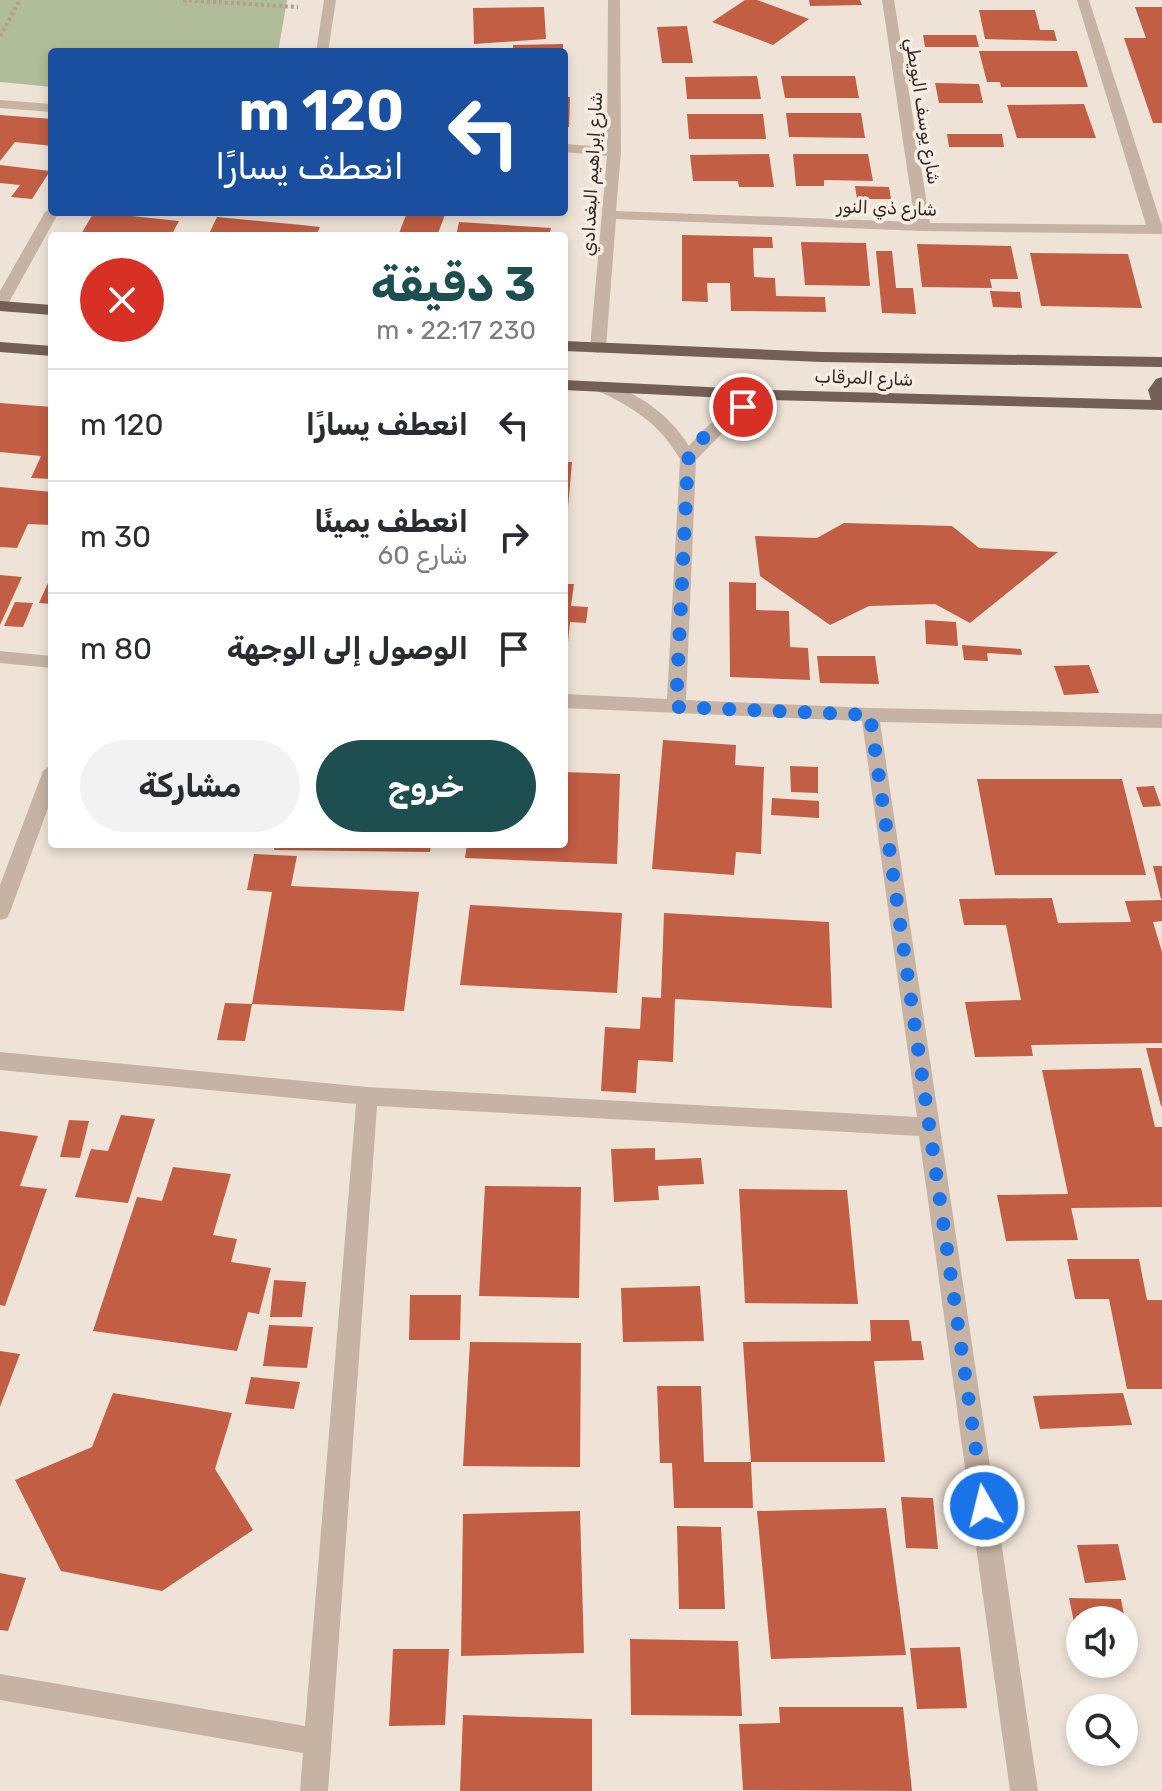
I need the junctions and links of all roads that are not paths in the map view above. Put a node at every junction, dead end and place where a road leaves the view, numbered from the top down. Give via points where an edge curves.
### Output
1 (614, 0) edge
2 (888, 0) edge
3 (1083, 0) edge
4 (330, 4) edge
5 (323, 48) edge
6 (0, 104) edge
7 (48, 108) edge
8 (568, 148) edge
9 (614, 152) junction
10 (611, 215) junction
11 (50, 216) edge
12 (923, 227) junction
13 (1158, 230) edge
14 (0, 305) edge
15 (48, 310) edge
16 (568, 346) edge
17 (0, 347) edge
18 (598, 348) junction
19 (48, 351) edge
20 (1162, 362) edge
21 (1162, 382) edge
22 (568, 385) edge
23 (601, 387) junction
24 (769, 395) junction
25 (1162, 405) edge
26 (688, 459) junction
27 (0, 657) edge
28 (48, 662) edge
29 (568, 701) edge
30 (676, 707) junction
31 (870, 715) junction
32 (1162, 721) edge
33 (48, 782) edge
34 (0, 912) edge
35 (0, 1061) edge
36 (367, 1096) junction
37 (929, 1127) junction
38 (0, 1687) edge
39 (318, 1742) junction
40 (314, 1791) edge
41 (1024, 1791) edge

1 - 9 street, شارع إبراهيم البغدادي
2 - 12 street, شارع يوسف البويطي
3 - 13 street
4 - 5 street
6 - 7 street
8 - 9 street
9 - 10 street, شارع إبراهيم البغدادي
10 - 12 street, شارع ذي النور
10 - 18 street, شارع إبراهيم البغدادي
11 - 14 street
12 - 13 street, شارع ذي النور
14 - 15 main road
16 - 18 main road, شارع المرقاب
17 - 19 main road
18 - 20 main road, شارع المرقاب
21 - 25 main road via 1156,390
22 - 23 main road, شارع المرقاب
23 - 24 main road, شارع المرقاب
23 - 26 street via 657,416
24 - 25 main road, شارع المرقاب
24 - 26 street via 721,422
26 - 30 street
27 - 28 street
29 - 30 street
30 - 31 street
31 - 32 street
31 - 37 street
33 - 34 street
35 - 36 street
36 - 37 street
36 - 39 street
37 - 41 street
38 - 39 street
39 - 40 street

